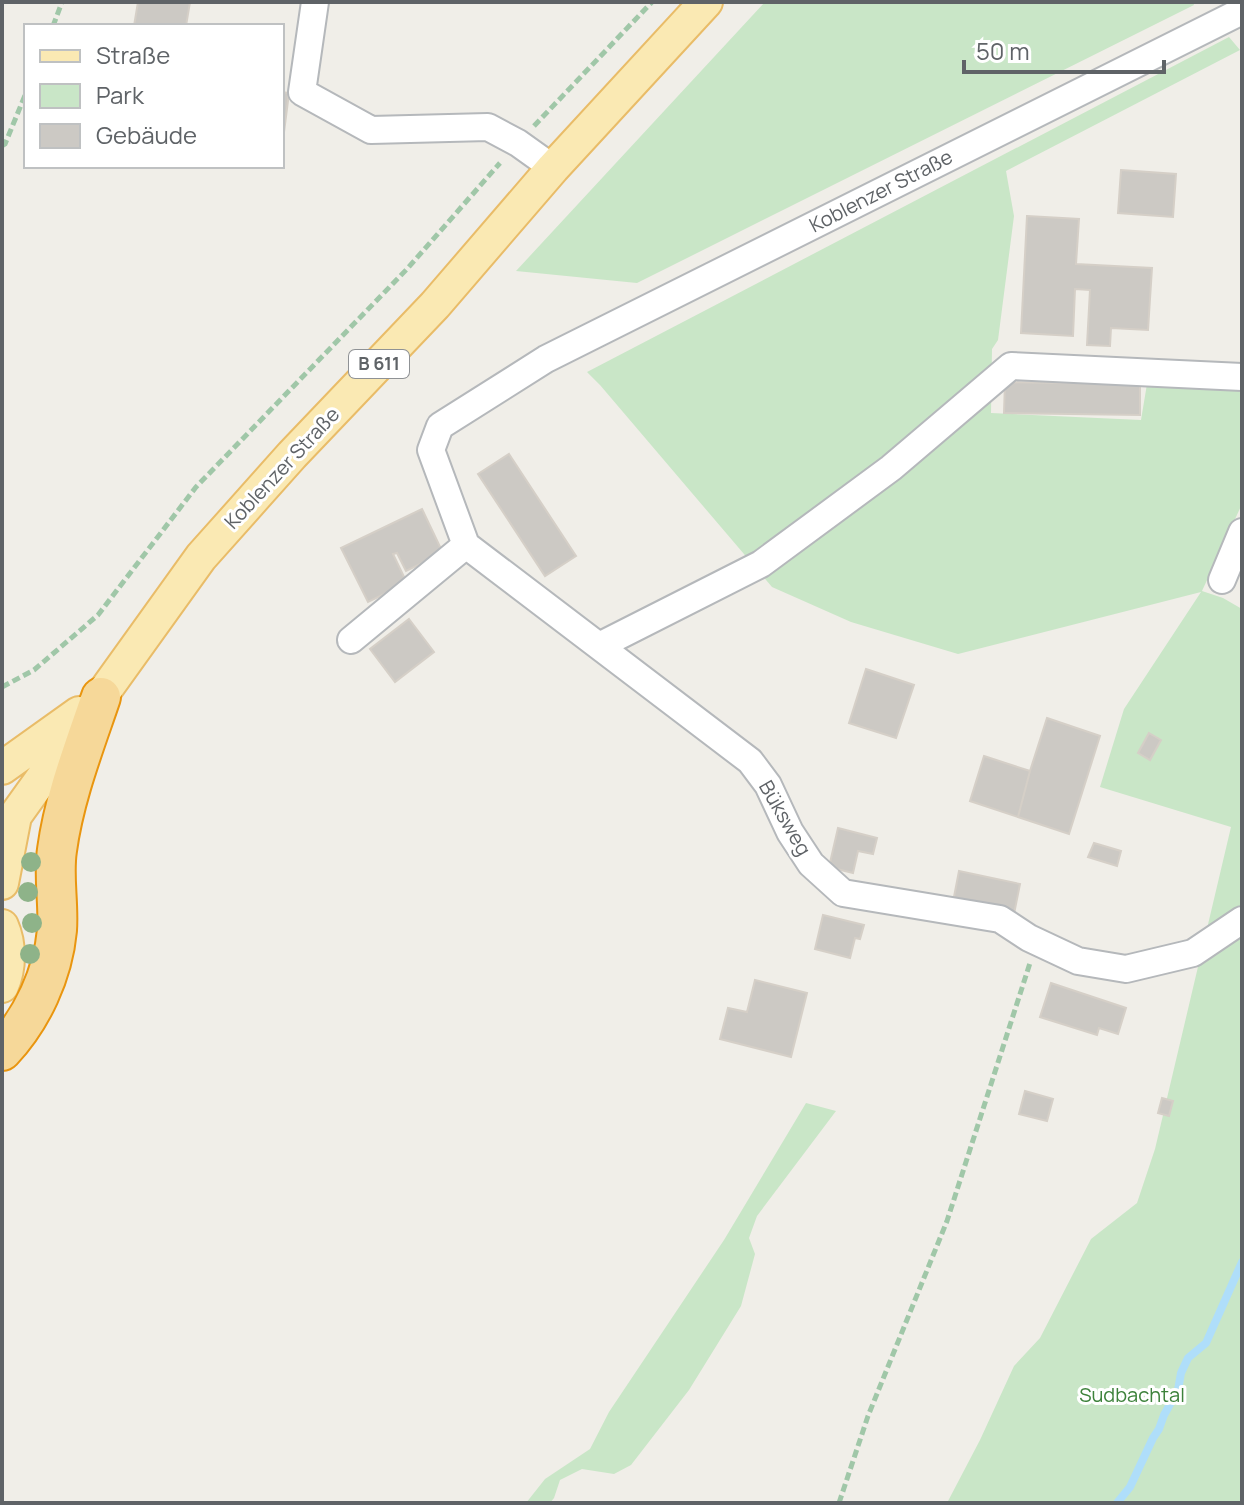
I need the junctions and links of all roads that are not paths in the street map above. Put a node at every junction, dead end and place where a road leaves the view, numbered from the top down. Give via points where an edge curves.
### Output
1 (315, 2) edge
2 (706, 2) edge
3 (1241, 16) edge
4 (292, 87) edge
5 (553, 168) junction
6 (1242, 377) edge
7 (1242, 532) edge
8 (466, 545) junction
9 (1222, 580) dead end
10 (351, 640) dead end
11 (599, 646) junction
12 (101, 697) junction
13 (2, 768) edge
14 (8, 820) edge
15 (2, 883) edge
16 (1242, 920) edge
17 (2, 926) edge
18 (2, 986) edge
19 (2, 1051) edge

1 - 4 street
2 - 5 main road, Koblenzer Straße / B 611
3 - 8 street, Koblenzer Straße via 546,359 440,426 431,450
4 - 5 street via 371,130 488,127
5 - 12 main road, Koblenzer Straße / B 611 via 435,305 201,557
6 - 11 street via 1011,366 891,468 761,564
7 - 9 street
8 - 10 street
8 - 11 street, Büksweg
11 - 16 street, Büksweg via 750,761 811,864 843,893 1000,919 1078,961 1126,969 1193,953
12 - 13 main road
12 - 14 main road, Koblenzer Straße / B 611
12 - 19 highway, B 611 via 72,782 56,852 57,930 50,966 31,1012
14 - 15 main road, Koblenzer Straße / B 611
17 - 18 main road via 8,957

